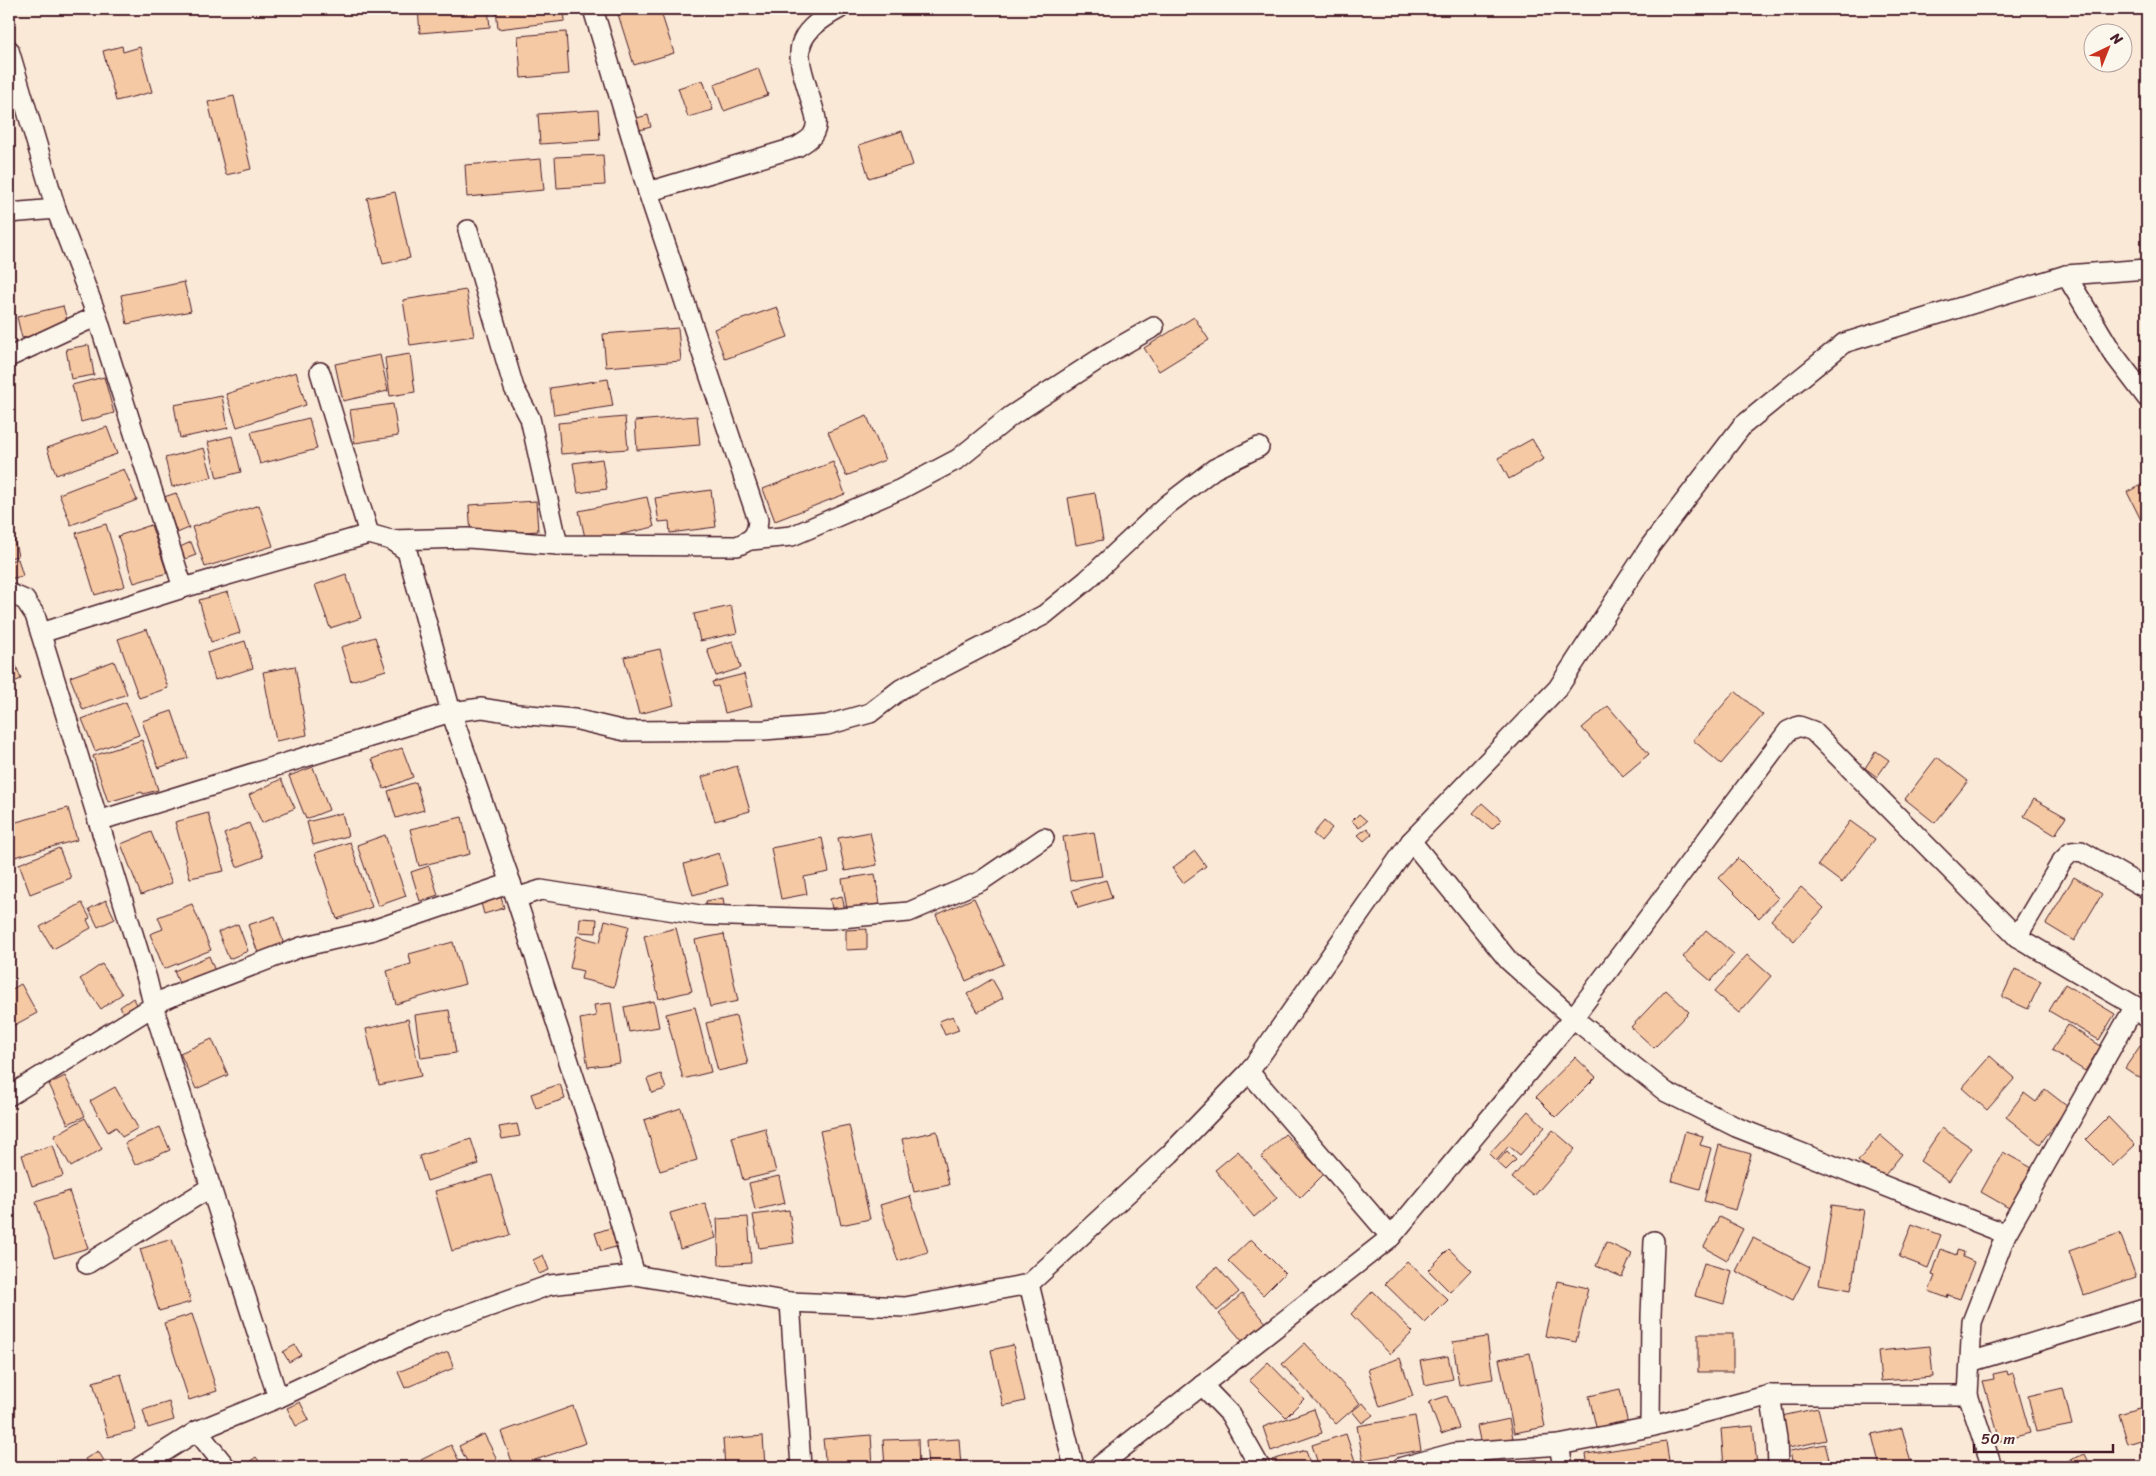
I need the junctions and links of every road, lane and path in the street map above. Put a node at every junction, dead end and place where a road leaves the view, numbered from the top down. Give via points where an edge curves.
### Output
1 (593, 9) edge
2 (839, 9) edge
3 (9, 50) edge
4 (648, 192) junction
5 (56, 209) junction
6 (9, 213) edge
7 (468, 230) dead end
8 (2147, 269) edge
9 (2066, 275) junction
10 (97, 316) junction
11 (1154, 327) dead end
12 (9, 357) edge
13 (320, 372) dead end
14 (2147, 398) edge
15 (1259, 447) dead end
16 (369, 534) junction
17 (391, 540) junction
18 (751, 540) junction
19 (558, 545) junction
20 (183, 588) junction
21 (9, 594) edge
22 (41, 633) junction
23 (451, 712) junction
24 (98, 821) junction
25 (1044, 838) dead end
26 (1412, 841) junction
27 (2147, 889) edge
28 (514, 891) junction
29 (2017, 937) junction
30 (154, 1004) junction
31 (2141, 1012) edge
32 (1573, 1018) junction
33 (1249, 1072) junction
34 (9, 1096) edge
35 (211, 1187) junction
36 (2006, 1234) junction
37 (1391, 1237) junction
38 (1654, 1241) dead end
39 (87, 1264) dead end
40 (635, 1275) junction
41 (1030, 1284) junction
42 (790, 1302) junction
43 (2147, 1308) edge
44 (1970, 1362) junction
45 (1202, 1385) junction
46 (1770, 1395) junction
47 (1968, 1395) junction
48 (278, 1398) junction
49 (1650, 1427) junction
50 (197, 1431) junction
51 (1559, 1445) junction
52 (1456, 1460) edge
53 (140, 1467) edge
54 (226, 1467) edge
55 (801, 1467) edge
56 (1074, 1467) edge
57 (1098, 1467) edge
58 (1260, 1467) edge
59 (1402, 1467) edge
60 (1564, 1467) edge
61 (1778, 1467) edge
62 (1992, 1467) edge

1 - 4 street
2 - 4 street via 819,20 805,35 799,48 800,64 818,122 812,136 797,147
3 - 5 street
4 - 18 street via 758,520 757,532
5 - 6 street
5 - 10 street
7 - 19 street via 514,388 530,418
8 - 9 street
9 - 14 street via 2112,352
9 - 26 street via 1844,343 1742,426 1651,546 1558,688
10 - 12 street
10 - 20 street
11 - 18 street via 1011,416 950,464 792,536
13 - 16 street
15 - 23 street via 1214,470 1167,505 1088,580 1044,615 901,689 870,713 827,725 764,730 625,731 574,719 482,708
16 - 17 street
16 - 20 street
17 - 19 street via 468,538
17 - 23 street via 407,551
18 - 19 street via 737,546
20 - 22 street
21 - 22 street via 25,600
22 - 24 street
23 - 24 street
23 - 28 street
24 - 30 street
25 - 28 street via 981,881 909,912 829,919 700,915 541,890
26 - 32 street via 1510,961
26 - 33 street
27 - 29 street via 2081,851 2071,852 2062,861
28 - 30 street via 301,947
28 - 40 street
29 - 31 street
29 - 32 street via 1813,731 1799,726 1788,731
30 - 34 street
30 - 35 street
31 - 36 street
32 - 36 street via 1666,1092 1736,1127
32 - 37 street
33 - 37 street
33 - 41 street via 1170,1154
35 - 39 street
35 - 48 street
36 - 44 street via 1972,1322
37 - 45 street
38 - 49 street
40 - 42 street
40 - 48 street via 550,1285 421,1331
41 - 42 street via 904,1307
41 - 56 street
42 - 55 street
43 - 44 street
44 - 47 street
45 - 57 street
45 - 58 street via 1230,1414
46 - 47 street
46 - 49 street
46 - 61 street
47 - 62 street
48 - 50 street
49 - 51 street
50 - 53 street
50 - 54 street
51 - 52 street
51 - 60 street
52 - 59 street

